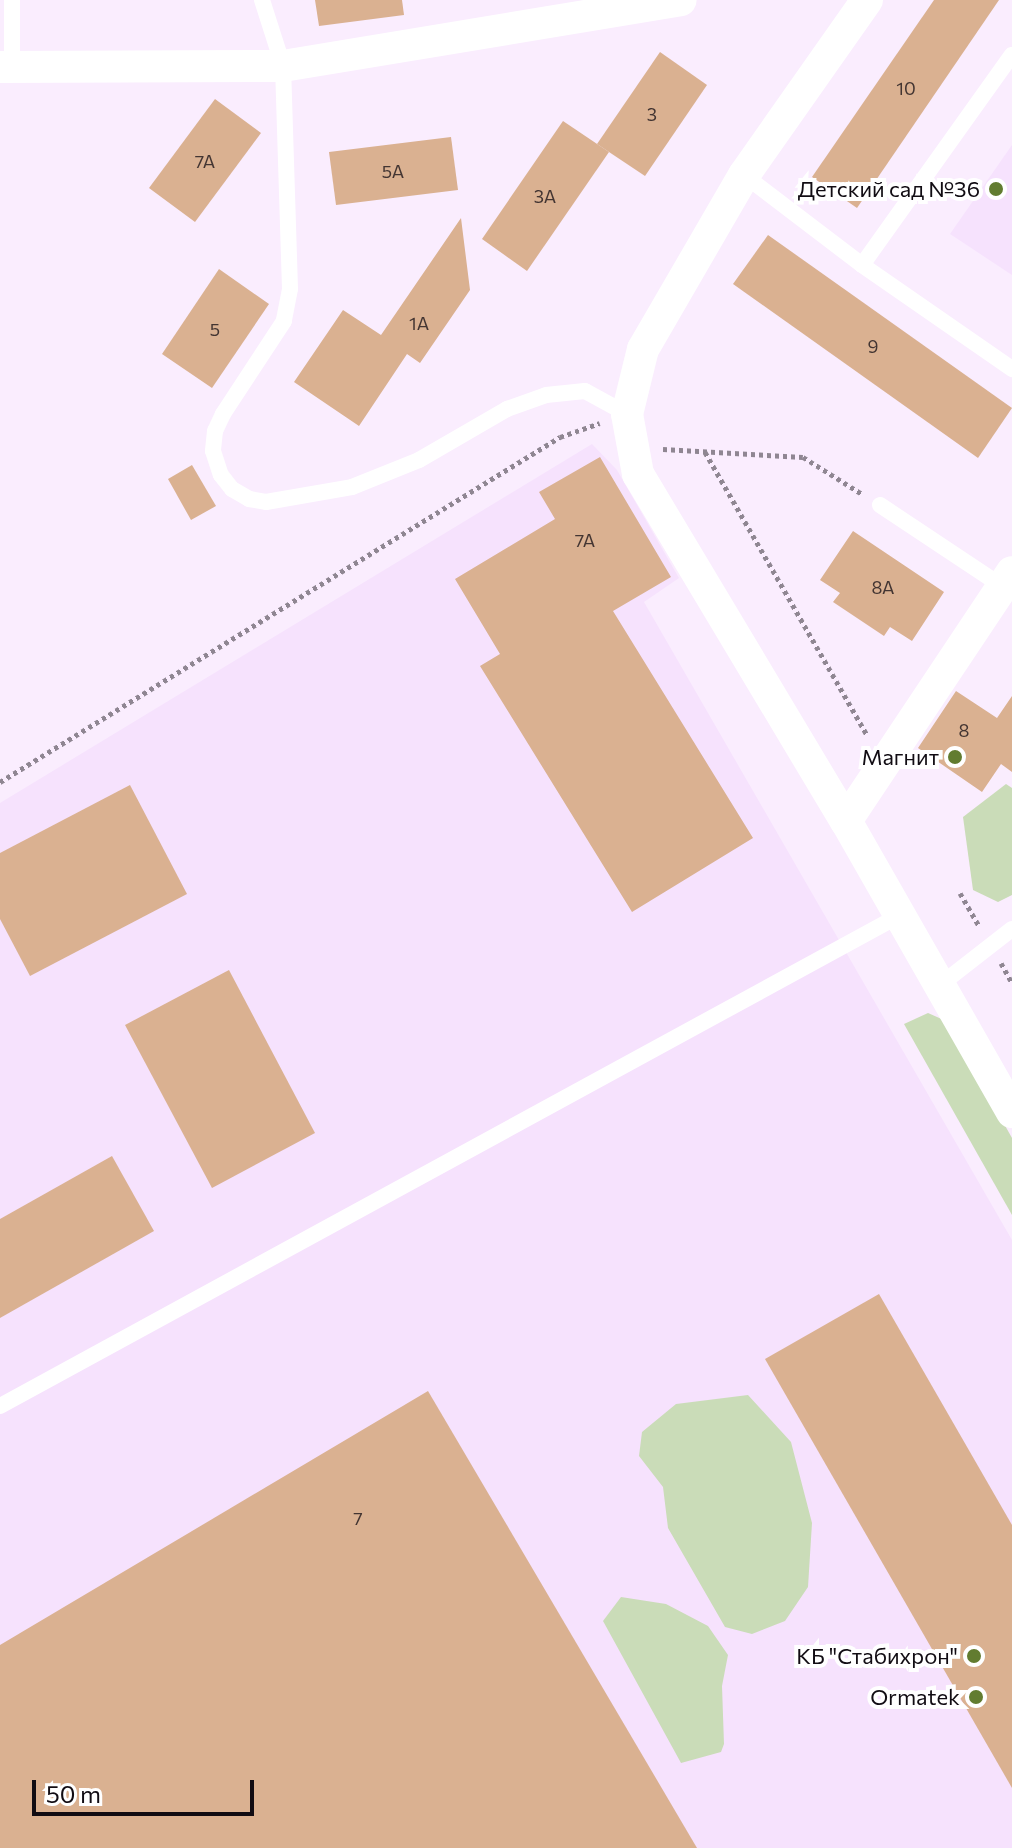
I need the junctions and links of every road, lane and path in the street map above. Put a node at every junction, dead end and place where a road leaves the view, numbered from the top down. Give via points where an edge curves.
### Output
1 (12, 0) edge
2 (262, 0) edge
3 (681, 0) edge
4 (853, 5) edge
5 (1012, 55) edge
6 (283, 66) junction
7 (6, 67) edge
8 (744, 175) junction
9 (862, 265) junction
10 (1012, 369) edge
11 (627, 414) junction
12 (634, 448) junction
13 (705, 452) junction
14 (880, 505) joint
15 (1009, 584) edge
16 (884, 764) junction
17 (0, 782) edge
18 (846, 821) junction
19 (900, 915) junction
20 (1012, 929) edge
21 (940, 985) junction
22 (1012, 1112) edge
23 (0, 1406) edge

1 - 7 lane
2 - 6 lane
3 - 6 street
4 - 8 street
5 - 9 lane
6 - 7 street
6 - 11 lane via 288,305 274,339 215,431 213,451 232,489 266,502 352,487 419,460 507,409 546,395 585,391
8 - 9 lane
8 - 11 street via 643,349
9 - 10 lane
11 - 12 street
11 - 17 path via 560,437
12 - 13 path
12 - 18 street via 638,474
13 - 14 path via 803,457
13 - 16 path
14 - 15 lane
15 - 16 street
16 - 18 street
18 - 19 street
19 - 21 street
19 - 23 lane
20 - 21 lane
21 - 22 street

